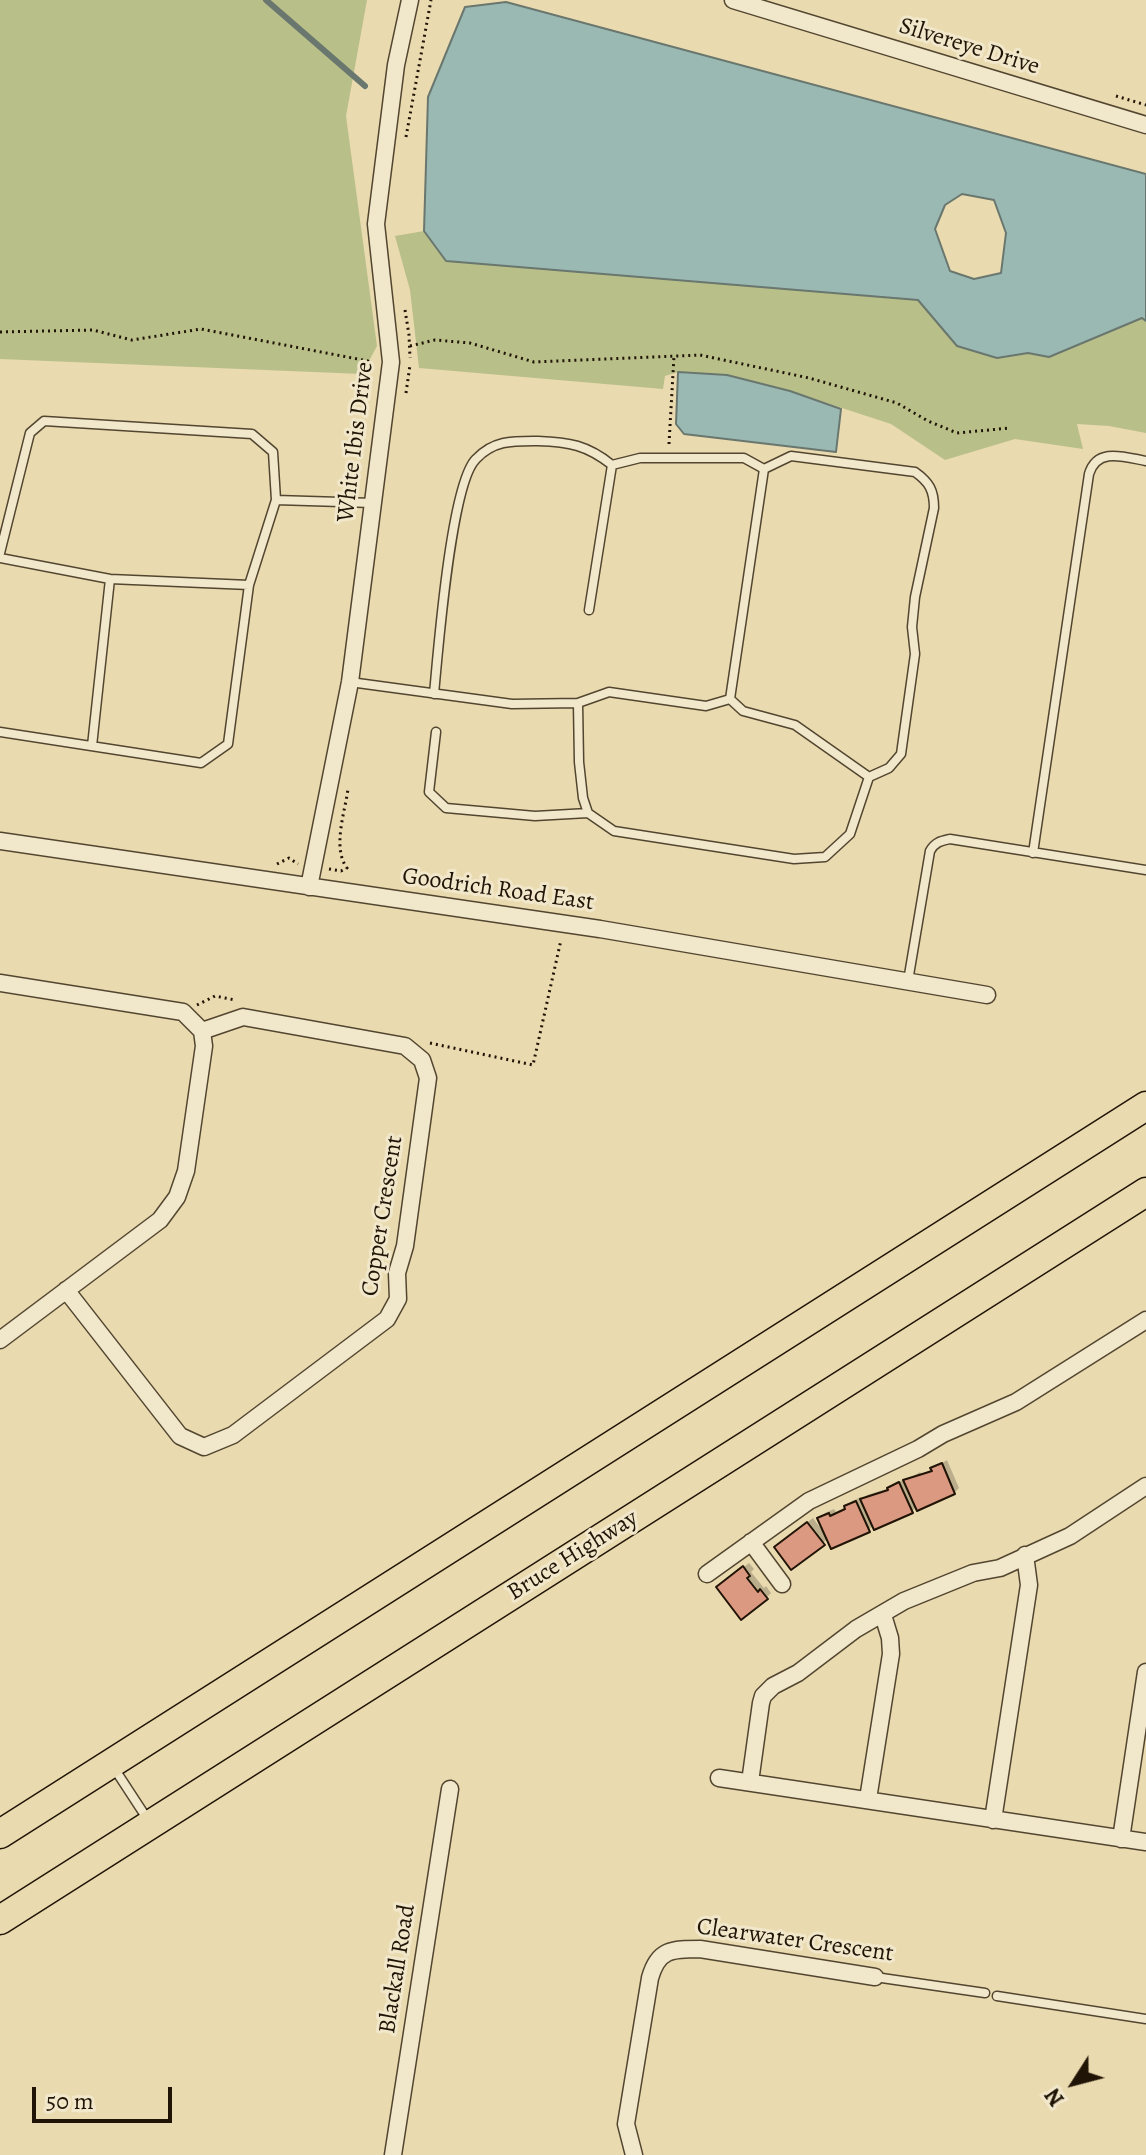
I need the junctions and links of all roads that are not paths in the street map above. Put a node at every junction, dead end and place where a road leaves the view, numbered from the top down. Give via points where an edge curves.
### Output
1 (410, 0) edge
2 (733, 0) edge
3 (1146, 125) edge
4 (1146, 461) edge
5 (612, 465) junction
6 (764, 469) junction
7 (276, 500) junction
8 (373, 503) junction
9 (0, 556) edge
10 (110, 579) junction
11 (249, 585) junction
12 (589, 610) dead end
13 (350, 682) junction
14 (434, 694) junction
15 (730, 699) junction
16 (578, 703) junction
17 (0, 732) edge
18 (436, 732) dead end
19 (92, 746) junction
20 (869, 777) junction
21 (588, 813) junction
22 (0, 841) edge
23 (1033, 853) junction
24 (1146, 870) edge
25 (309, 887) junction
26 (908, 982) junction
27 (0, 983) edge
28 (987, 995) dead end
29 (202, 1031) junction
30 (1146, 1106) edge
31 (1146, 1192) edge
32 (66, 1290) junction
33 (1146, 1320) edge
34 (0, 1340) edge
35 (1146, 1486) edge
36 (751, 1542) junction
37 (1025, 1555) junction
38 (707, 1574) dead end
39 (782, 1584) dead end
40 (883, 1615) junction
41 (1146, 1672) edge
42 (111, 1764) junction
43 (719, 1778) dead end
44 (750, 1782) junction
45 (450, 1789) dead end
46 (868, 1799) junction
47 (993, 1820) junction
48 (150, 1825) junction
49 (0, 1834) edge
50 (1121, 1839) junction
51 (1146, 1842) edge
52 (0, 1920) edge
53 (875, 1977) joint
54 (985, 1993) dead end
55 (997, 1996) dead end
56 (1146, 2019) edge
57 (393, 2155) edge
58 (634, 2155) edge

1 - 8 street, White Ibis Drive via 396,65 376,224 391,362
2 - 3 street, Silvereye Drive
4 - 23 lane via 1106,455 1097,458 1089,474
5 - 6 lane via 640,458 744,458
5 - 12 lane
5 - 14 lane via 594,450 560,442 496,443 474,460 465,476 449,557
6 - 15 lane
6 - 20 lane via 791,456 915,472 934,492 915,597 915,654 901,754 889,768
7 - 8 lane
7 - 9 lane via 273,452 252,434 44,421 30,433
7 - 11 lane
8 - 13 street, White Ibis Drive
9 - 10 lane
10 - 11 lane
10 - 19 lane
11 - 19 lane via 228,744 201,763
13 - 14 lane
13 - 25 street, White Ibis Drive
14 - 16 lane via 512,704
15 - 16 lane via 706,706 609,692
15 - 20 lane via 743,711 795,725
16 - 21 lane via 579,762
17 - 19 lane
18 - 21 lane via 429,792 446,808 535,816
20 - 21 lane via 850,834 825,857 794,859 614,831
22 - 25 street, Goodrich Road East
23 - 24 lane
23 - 26 lane via 950,839 934,844
25 - 26 street, Goodrich Road East via 600,929
26 - 28 street, Goodrich Road East
27 - 29 street via 183,1012
29 - 32 street via 186,1171 177,1197 160,1220
29 - 32 street, Copper Crescent via 243,1017 405,1046 422,1060 428,1078 397,1273 398,1299 387,1319 233,1435 204,1447 180,1436
30 - 42 highway
31 - 48 highway, Bruce Highway
32 - 34 street
33 - 36 street via 1016,1402 826,1491
35 - 37 street via 1079,1531
36 - 38 street
36 - 39 street
37 - 40 street via 1000,1568 940,1584
37 - 47 street via 1029,1585
40 - 44 street via 763,1696
40 - 46 street via 891,1654
41 - 50 street
42 - 48 lane
42 - 49 highway
43 - 44 street
44 - 46 street
45 - 57 street, Blackall Road
46 - 47 street
47 - 50 street
48 - 52 highway, Bruce Highway
50 - 51 street
53 - 54 lane, Clearwater Crescent
53 - 58 street, Clearwater Crescent via 700,1949 661,1956 650,1978 626,2124
55 - 56 lane

